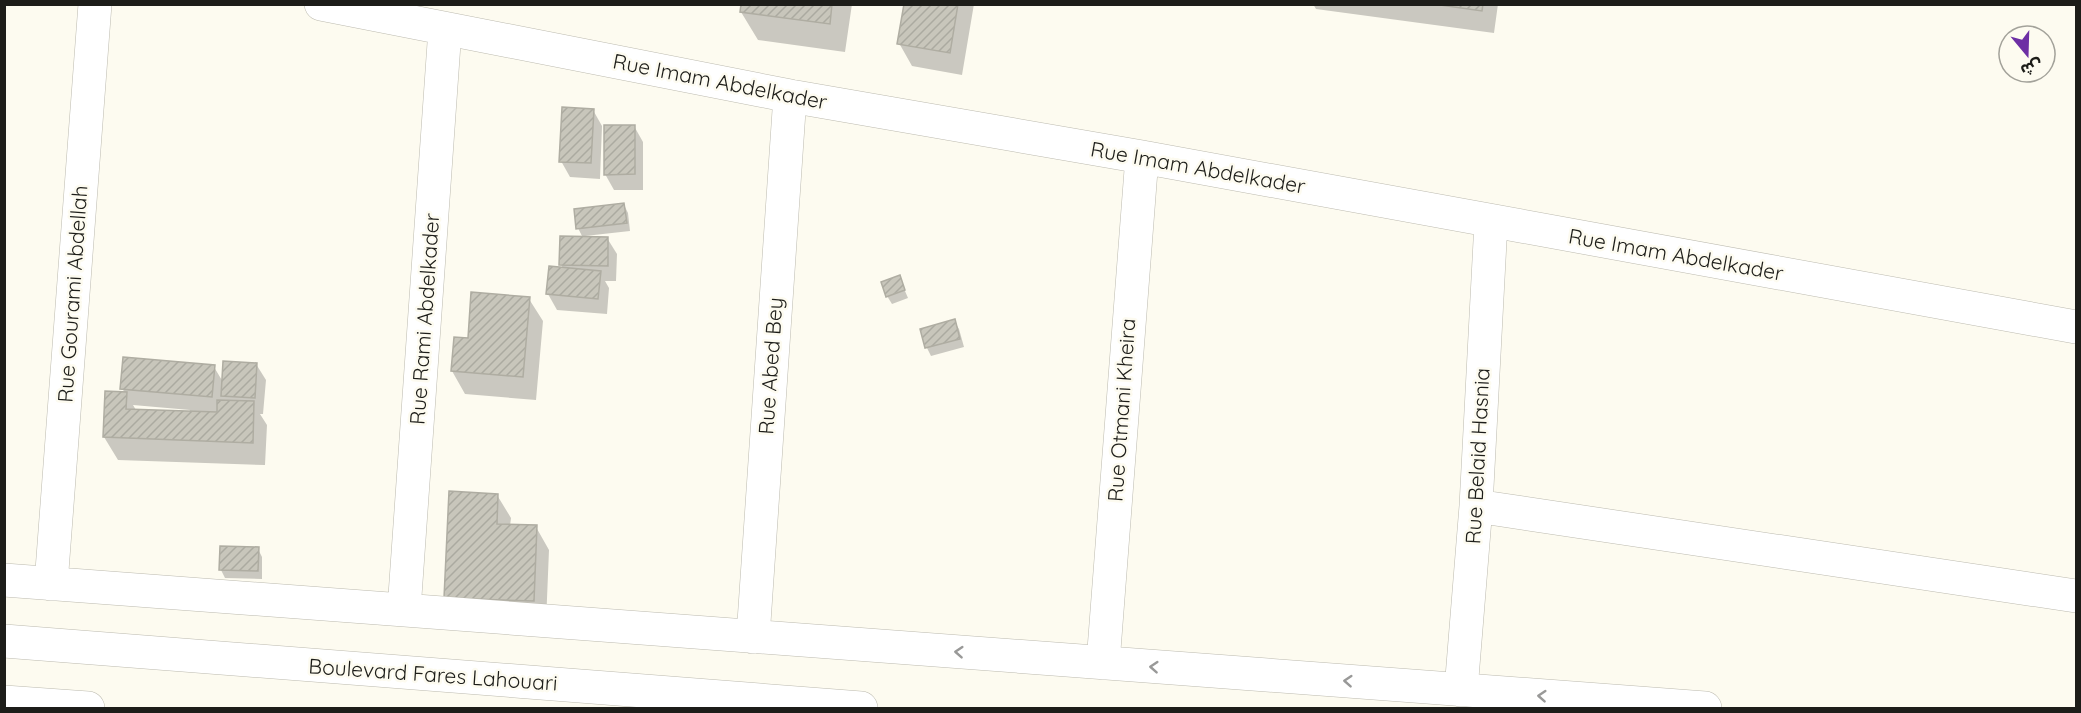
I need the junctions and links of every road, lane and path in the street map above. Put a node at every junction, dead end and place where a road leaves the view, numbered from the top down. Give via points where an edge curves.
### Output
1 (95, 4) edge
2 (321, 4) edge
3 (445, 28) junction
4 (790, 96) junction
5 (1142, 158) junction
6 (1491, 222) junction
7 (2076, 327) edge
8 (1476, 506) junction
9 (4, 580) edge
10 (51, 584) junction
11 (2076, 596) edge
12 (404, 610) junction
13 (753, 637) junction
14 (4, 641) edge
15 (1103, 663) junction
16 (1461, 690) junction
17 (4, 702) edge
18 (51, 707) edge
19 (88, 708) edge
20 (861, 708) edge
21 (1706, 708) edge

1 - 10 street, Rue Gourami Abdellah
2 - 3 street, Rue Imam Abdelkader
3 - 4 street, Rue Imam Abdelkader
3 - 12 street, Rue Rami Abdelkader
4 - 5 street, Rue Imam Abdelkader
4 - 13 street, Rue Abed Bey
5 - 6 street, Rue Imam Abdelkader
5 - 15 street, Rue Otmani Kheira
6 - 7 street, Rue Imam Abdelkader
6 - 8 street, Rue Belaid Hasnia
8 - 11 street
8 - 16 street, Rue Belaid Hasnia
9 - 10 street
10 - 12 street
12 - 13 street
15 -> 13 street
14 - 20 street, Boulevard Fares Lahouari
16 -> 15 street
21 -> 16 street
17 - 18 street
18 - 19 street

